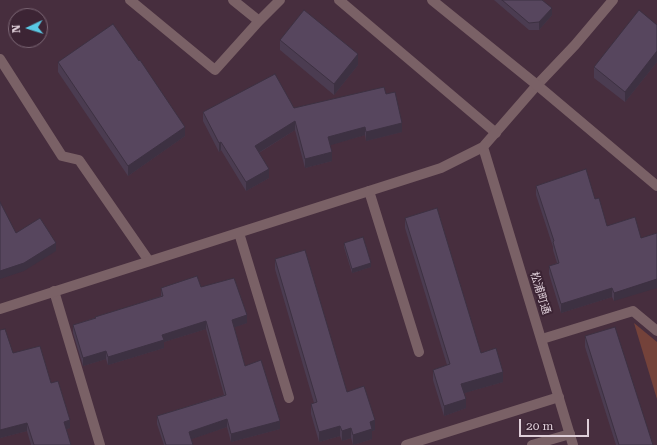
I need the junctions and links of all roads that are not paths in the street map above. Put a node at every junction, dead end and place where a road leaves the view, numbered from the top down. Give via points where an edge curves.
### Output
1 (130, 0) edge
2 (233, 0) edge
3 (280, 0) edge
4 (339, 0) edge
5 (432, 0) edge
6 (613, 0) edge
7 (259, 21) junction
8 (0, 59) edge
9 (537, 85) junction
10 (496, 133) junction
11 (483, 147) junction
12 (657, 186) edge
13 (369, 191) junction
14 (238, 233) junction
15 (149, 262) junction
16 (54, 291) junction
17 (0, 309) edge
18 (657, 331) edge
19 (542, 339) junction
20 (419, 352) dead end
21 (559, 397) junction
22 (289, 398) dead end
23 (570, 434) junction
24 (100, 445) edge
25 (406, 445) edge
26 (532, 445) edge
27 (573, 445) edge

1 - 7 street via 215,70
2 - 7 street
3 - 7 street
4 - 10 street
5 - 9 street
6 - 9 street via 576,45
8 - 15 street via 62,156 79,160
9 - 10 street
9 - 12 street
10 - 11 street
11 - 13 street via 441,168
11 - 19 street, 松浦町通
13 - 14 street
13 - 20 street
14 - 15 street
14 - 22 street
15 - 16 street
16 - 17 street
16 - 24 street
18 - 19 street via 633,311
19 - 21 street, 松浦町通
21 - 23 street, 松浦町通
21 - 25 street
23 - 26 street
23 - 27 street, 松浦町通

